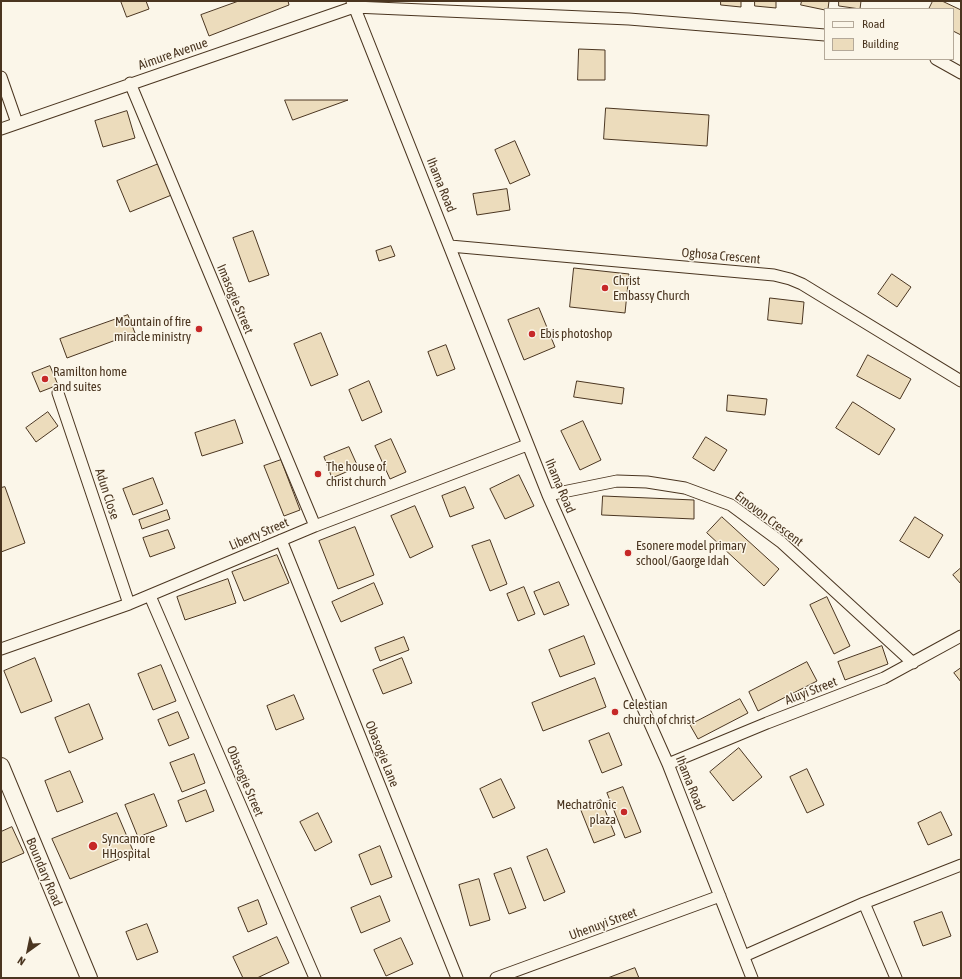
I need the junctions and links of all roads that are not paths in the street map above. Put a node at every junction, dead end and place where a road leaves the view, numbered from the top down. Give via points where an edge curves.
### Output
1 (353, 4) edge
2 (824, 36) edge
3 (938, 60) edge
4 (961, 73) edge
5 (1, 77) edge
6 (130, 83) junction
7 (17, 123) junction
8 (1, 129) edge
9 (450, 246) junction
10 (961, 381) edge
11 (58, 393) dead end
12 (527, 445) junction
13 (548, 496) junction
14 (315, 526) junction
15 (281, 540) junction
16 (150, 596) junction
17 (129, 604) junction
18 (961, 636) edge
19 (1, 649) edge
20 (913, 663) junction
21 (668, 764) junction
22 (1, 766) edge
23 (961, 864) edge
24 (720, 896) junction
25 (864, 904) junction
26 (744, 956) junction
27 (89, 978) edge
28 (315, 978) edge
29 (457, 978) edge
30 (496, 978) edge
31 (752, 978) edge
32 (896, 978) edge

1 - 2 street via 628,19
1 - 6 street, Aimure Avenue
1 - 9 street, Ihama Road
3 - 4 street
5 - 7 street
6 - 7 street, Aimure Avenue
6 - 14 street, Imasogie Street
7 - 8 street, Aimure Avenue
9 - 10 street, Oghosa Crescent via 774,275 790,279
9 - 12 street, Ihama Road
11 - 17 street, Adun Close
12 - 13 street, Ihama Road
12 - 14 street, Liberty Street
13 - 20 street, Emovon Crescent via 617,482 647,482 685,488 731,505 781,542
13 - 21 street, Ihama Road
14 - 15 street, Liberty Street
15 - 16 street, Liberty Street
15 - 29 street, Obasogie Lane
16 - 17 street, Liberty Street
16 - 28 street, Obasogie Street
17 - 19 street, Liberty Street
18 - 20 street, Aluyi Street
20 - 21 street, Aluyi Street via 884,678
21 - 24 street, Ihama Road
22 - 27 street, Boundary Road
23 - 25 street
24 - 26 street, Ihama Road
24 - 30 street, Uhenuyi Street
25 - 26 street
25 - 32 street
26 - 31 street, Ihama Road

